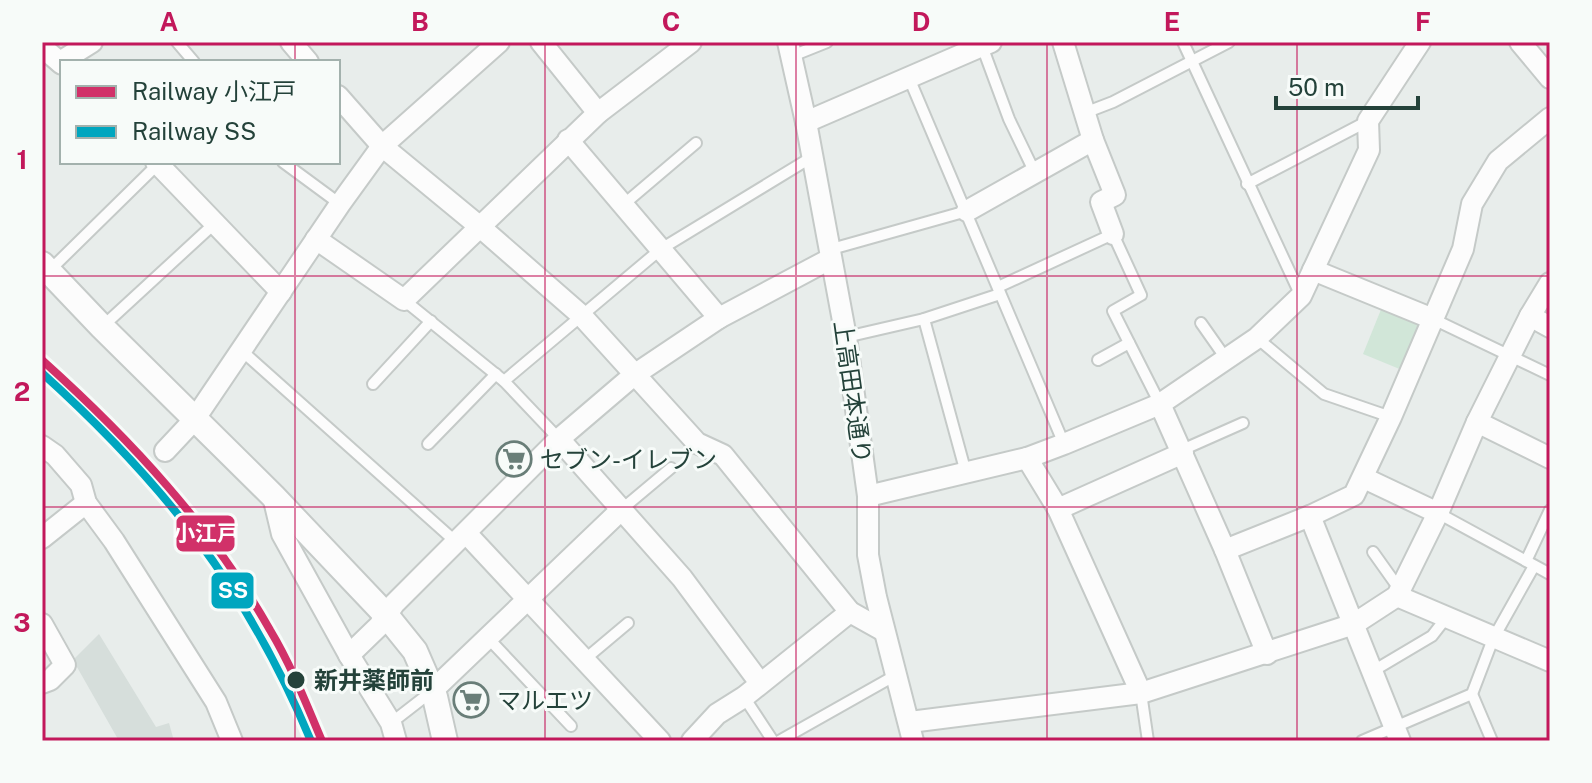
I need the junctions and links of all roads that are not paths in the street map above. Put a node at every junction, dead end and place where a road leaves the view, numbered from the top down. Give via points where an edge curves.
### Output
1 (92, 42) edge
2 (177, 42) edge
3 (291, 42) edge
4 (499, 42) edge
5 (541, 42) edge
6 (691, 42) edge
7 (827, 42) edge
8 (1063, 42) edge
9 (1183, 42) edge
10 (1229, 42) edge
11 (1420, 42) edge
12 (1520, 42) edge
13 (987, 44) edge
14 (790, 49) edge
15 (51, 55) edge
16 (192, 60) edge
17 (306, 60) edge
18 (1192, 60) junction
19 (909, 77) junction
20 (1550, 78) edge
21 (340, 98) edge
22 (1087, 112) junction
23 (598, 113) junction
24 (1550, 118) edge
25 (1368, 121) junction
26 (806, 122) junction
27 (568, 140) junction
28 (1093, 140) junction
29 (696, 143) dead end
30 (382, 146) junction
31 (812, 157) junction
32 (156, 164) edge
33 (158, 164) edge
34 (286, 164) edge
35 (1035, 173) junction
36 (1247, 184) junction
37 (340, 204) junction
38 (623, 205) junction
39 (967, 211) junction
40 (215, 223) junction
41 (479, 226) junction
42 (1113, 234) junction
43 (316, 239) junction
44 (661, 249) junction
45 (829, 255) junction
46 (46, 267) edge
47 (1313, 270) junction
48 (1550, 283) edge
49 (999, 291) junction
50 (281, 292) junction
51 (1301, 296) junction
52 (404, 300) junction
53 (581, 315) junction
54 (1530, 316) junction
55 (719, 318) junction
56 (924, 319) junction
57 (1433, 319) junction
58 (431, 321) junction
59 (1201, 323) dead end
60 (102, 327) junction
61 (1550, 327) edge
62 (846, 337) junction
63 (1257, 338) junction
64 (1129, 343) junction
65 (241, 350) junction
66 (1510, 355) junction
67 (1098, 360) dead end
68 (1227, 360) junction
69 (634, 375) junction
70 (1550, 375) edge
71 (500, 377) junction
72 (373, 384) dead end
73 (1160, 404) junction
74 (1391, 417) junction
75 (194, 420) junction
76 (1477, 422) junction
77 (1243, 423) dead end
78 (559, 439) junction
79 (428, 444) dead end
80 (1064, 444) junction
81 (42, 446) edge
82 (165, 451) dead end
83 (1182, 451) junction
84 (1027, 458) junction
85 (1550, 458) edge
86 (671, 468) dead end
87 (966, 473) junction
88 (1364, 478) junction
89 (273, 496) junction
90 (868, 496) junction
91 (86, 503) junction
92 (622, 509) junction
93 (1058, 509) junction
94 (1550, 510) edge
95 (1438, 513) junction
96 (1310, 516) junction
97 (42, 538) edge
98 (461, 538) junction
99 (1225, 550) junction
100 (1373, 552) dead end
101 (1530, 563) junction
102 (1550, 574) edge
103 (1398, 593) junction
104 (527, 600) junction
105 (850, 612) junction
106 (386, 615) junction
107 (1446, 618) junction
108 (628, 623) dead end
109 (42, 624) edge
110 (1354, 624) junction
111 (884, 631) junction
112 (488, 638) junction
113 (1493, 639) junction
114 (1267, 654) junction
115 (349, 655) junction
116 (584, 660) junction
117 (1550, 661) edge
118 (1373, 671) junction
119 (898, 674) junction
120 (42, 683) edge
121 (760, 683) junction
122 (432, 691) junction
123 (1141, 693) junction
124 (1472, 694) junction
125 (744, 697) junction
126 (571, 726) dead end
127 (911, 731) edge
128 (394, 732) edge
129 (1398, 735) edge
130 (232, 741) edge
131 (445, 741) edge
132 (660, 741) edge
133 (692, 741) edge
134 (773, 741) edge
135 (779, 741) edge
136 (1148, 741) edge
137 (1362, 741) edge
138 (1492, 741) edge

1 - 15 street
2 - 16 lane
3 - 17 street
4 - 30 street
5 - 23 street
6 - 23 street
7 - 14 lane
8 - 22 street
9 - 18 lane
10 - 18 lane
11 - 25 street
12 - 20 street
13 - 19 street
13 - 35 lane via 1009,119
14 - 26 street, 上高田本通り
18 - 22 lane
18 - 36 lane
19 - 26 street
19 - 39 lane
21 - 30 street
22 - 28 street
23 - 27 street
24 - 57 street via 1498,161 1472,204 1463,249
25 - 36 lane
25 - 47 street via 1369,150
26 - 31 street, 上高田本通り
27 - 38 street
27 - 41 street
28 - 35 street
28 - 42 street via 1115,195 1101,202
29 - 38 lane
30 - 37 street
30 - 41 street
31 - 44 lane
31 - 45 street, 上高田本通り
32 - 46 lane
33 - 40 street
34 - 37 lane
35 - 39 street
36 - 51 lane
37 - 43 street
38 - 44 street
39 - 45 lane
39 - 49 lane
40 - 50 street
40 - 60 lane
41 - 52 street
41 - 53 street
42 - 49 lane
42 - 64 lane via 1141,295 1113,311
43 - 50 street
43 - 52 street
44 - 53 lane
44 - 55 street
45 - 55 street
45 - 62 street, 上高田本通り
46 - 60 street
47 - 51 street
47 - 57 street
48 - 54 street
49 - 56 lane
49 - 80 lane
50 - 65 street
51 - 63 street
52 - 58 lane
53 - 69 street
53 - 71 lane
54 - 61 street
54 - 66 street
55 - 69 street
56 - 62 lane
56 - 87 lane
57 - 66 lane
57 - 74 street
58 - 71 lane
58 - 72 lane
59 - 68 lane
60 - 75 street
62 - 90 street, 上高田本通り
63 - 68 street
63 - 74 lane via 1324,394
64 - 67 lane
64 - 73 lane
65 - 75 street
65 - 98 lane
66 - 70 lane
66 - 76 street
68 - 73 street
69 - 78 street
69 - 105 street via 697,443 723,455
71 - 78 lane
71 - 79 lane
73 - 80 street
73 - 83 street
74 - 88 street
75 - 82 street
75 - 89 street
76 - 85 street
76 - 95 street
77 - 83 lane
78 - 92 street
78 - 98 street
80 - 84 street
81 - 91 street via 81,485
83 - 93 street
83 - 99 street
84 - 87 street
84 - 93 street
86 - 92 lane
87 - 90 street
88 - 95 street
88 - 96 street via 1354,495
89 - 106 street
89 - 115 street via 282,534
90 - 111 street, 上高田本通り via 868,555
91 - 97 street
91 - 130 street via 216,702
92 - 104 street
92 - 121 street via 682,578
93 - 123 street
94 - 101 lane
95 - 101 lane
95 - 103 street
96 - 99 street
96 - 110 street
98 - 104 street
98 - 106 street
99 - 114 street
100 - 103 lane
101 - 102 lane
101 - 113 lane
103 - 107 street
103 - 110 street
104 - 112 street
104 - 116 street
105 - 111 street
105 - 121 street
106 - 115 street
106 - 122 street via 415,651
107 - 113 street
107 - 118 lane via 1432,636
108 - 116 lane
109 - 120 street via 65,665
110 - 114 street
110 - 118 street
111 - 119 street, 上高田本通り
112 - 122 street
112 - 126 lane
113 - 117 street
113 - 124 lane
114 - 123 street
115 - 128 street
116 - 132 street
118 - 129 street
119 - 127 street, 上高田本通り
119 - 135 lane
121 - 125 street
122 - 128 lane
122 - 131 street
123 - 127 street
123 - 136 lane
124 - 129 lane
124 - 138 lane
125 - 133 street via 717,714
125 - 134 lane
129 - 137 lane

